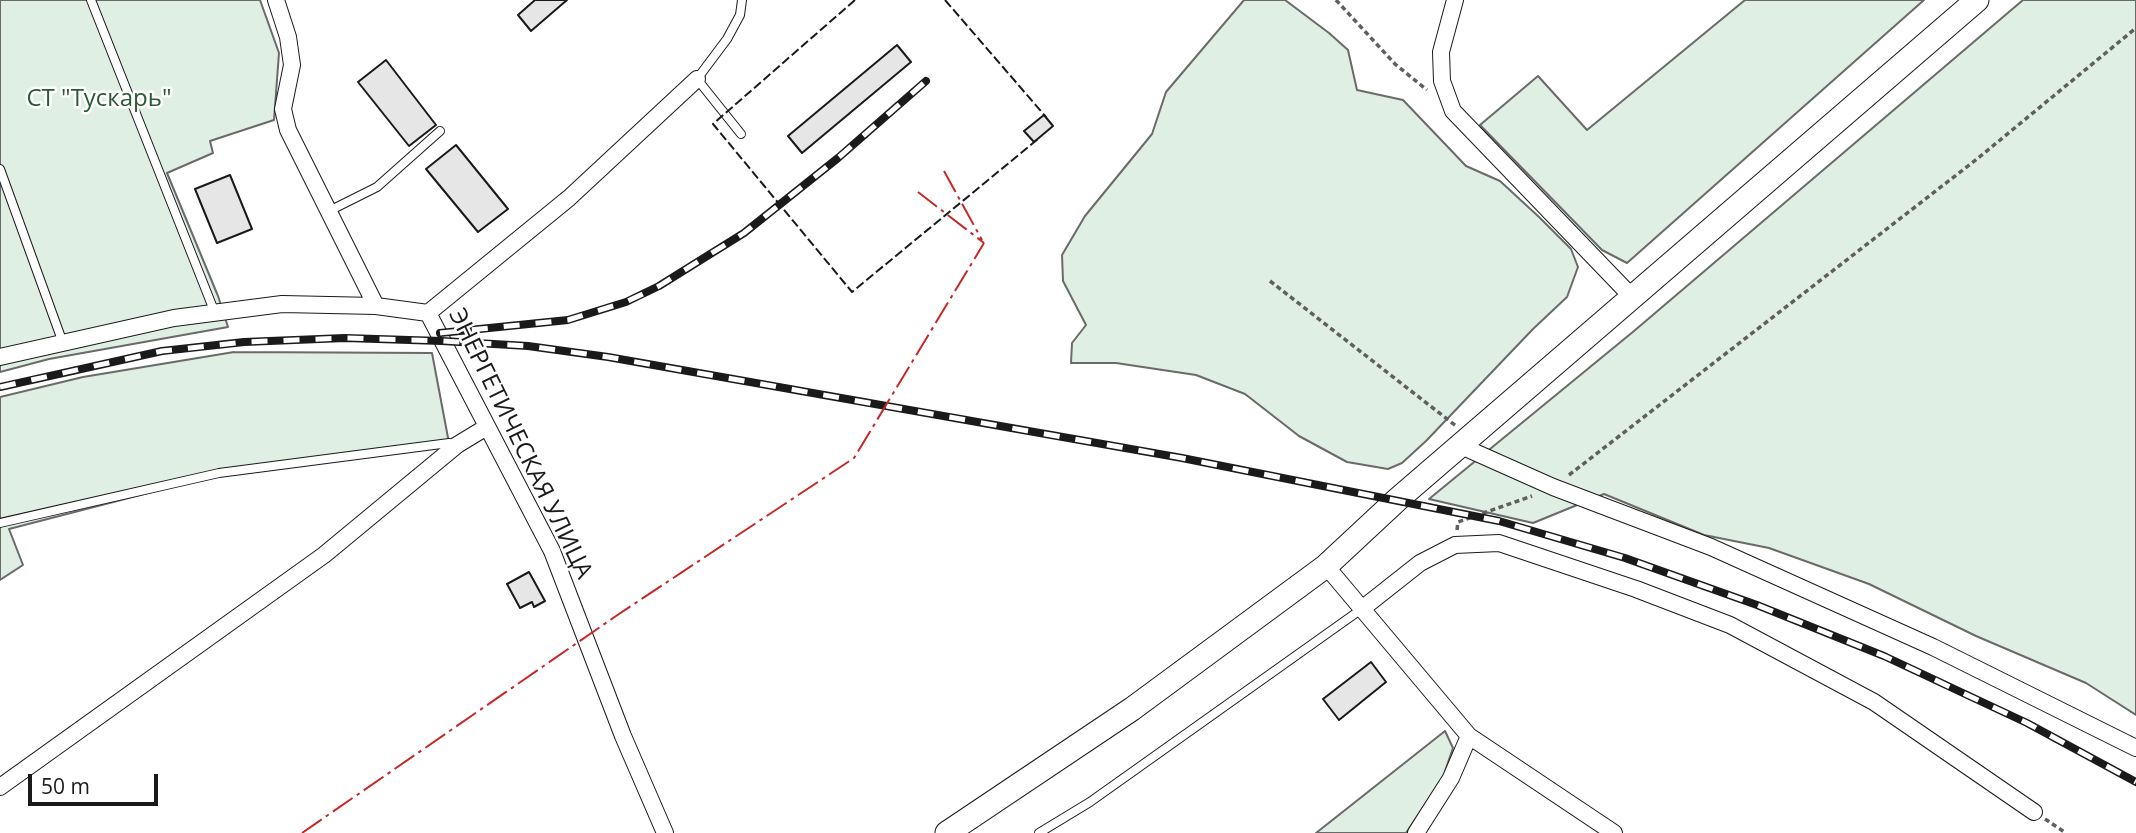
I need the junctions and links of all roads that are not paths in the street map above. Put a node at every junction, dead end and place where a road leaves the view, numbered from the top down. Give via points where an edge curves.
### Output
1 (91, 0) edge
2 (276, 0) edge
3 (742, 0) edge
4 (1455, 0) edge
5 (1977, 0) edge
6 (697, 79) junction
7 (440, 131) dead end
8 (741, 134) dead end
9 (0, 169) edge
10 (327, 212) junction
11 (1633, 298) junction
12 (376, 306) junction
13 (215, 313) junction
14 (428, 313) junction
15 (63, 343) junction
16 (0, 357) edge
17 (485, 428) junction
18 (1466, 442) junction
19 (457, 445) junction
20 (0, 523) edge
21 (1326, 566) junction
22 (1363, 608) junction
23 (1469, 736) junction
24 (2136, 748) edge
25 (0, 787) edge
26 (2034, 812) road end
27 (665, 833) edge
28 (947, 833) edge
29 (1039, 833) edge
30 (1416, 833) edge
31 (1614, 833) edge

1 - 13 lane
2 - 10 street via 292,65 283,109 288,130
3 - 6 lane via 740,16 727,39
4 - 11 street via 1441,52 1443,81 1453,111
5 - 11 main road
6 - 8 lane
6 - 14 street, ЭНЕРГЕТИЧЕСКАЯ УЛИЦА via 569,198
7 - 10 lane via 377,187
9 - 15 lane
10 - 12 street
11 - 18 main road
12 - 13 street via 282,304
12 - 14 street
13 - 15 street
14 - 17 street, ЭНЕРГЕТИЧЕСКАЯ УЛИЦА
15 - 16 street
17 - 19 street
17 - 27 street, ЭНЕРГЕТИЧЕСКАЯ УЛИЦА via 552,551
18 - 21 main road
18 - 24 street via 1553,487 1711,547 1933,647
19 - 20 lane via 219,473
19 - 25 street via 324,555
21 - 22 street
21 - 28 main road via 1132,709
22 - 23 street
22 - 26 street via 1419,563 1455,545 1499,544 1730,625 1874,702
22 - 29 lane via 1090,802
23 - 30 street via 1451,778
23 - 31 street

